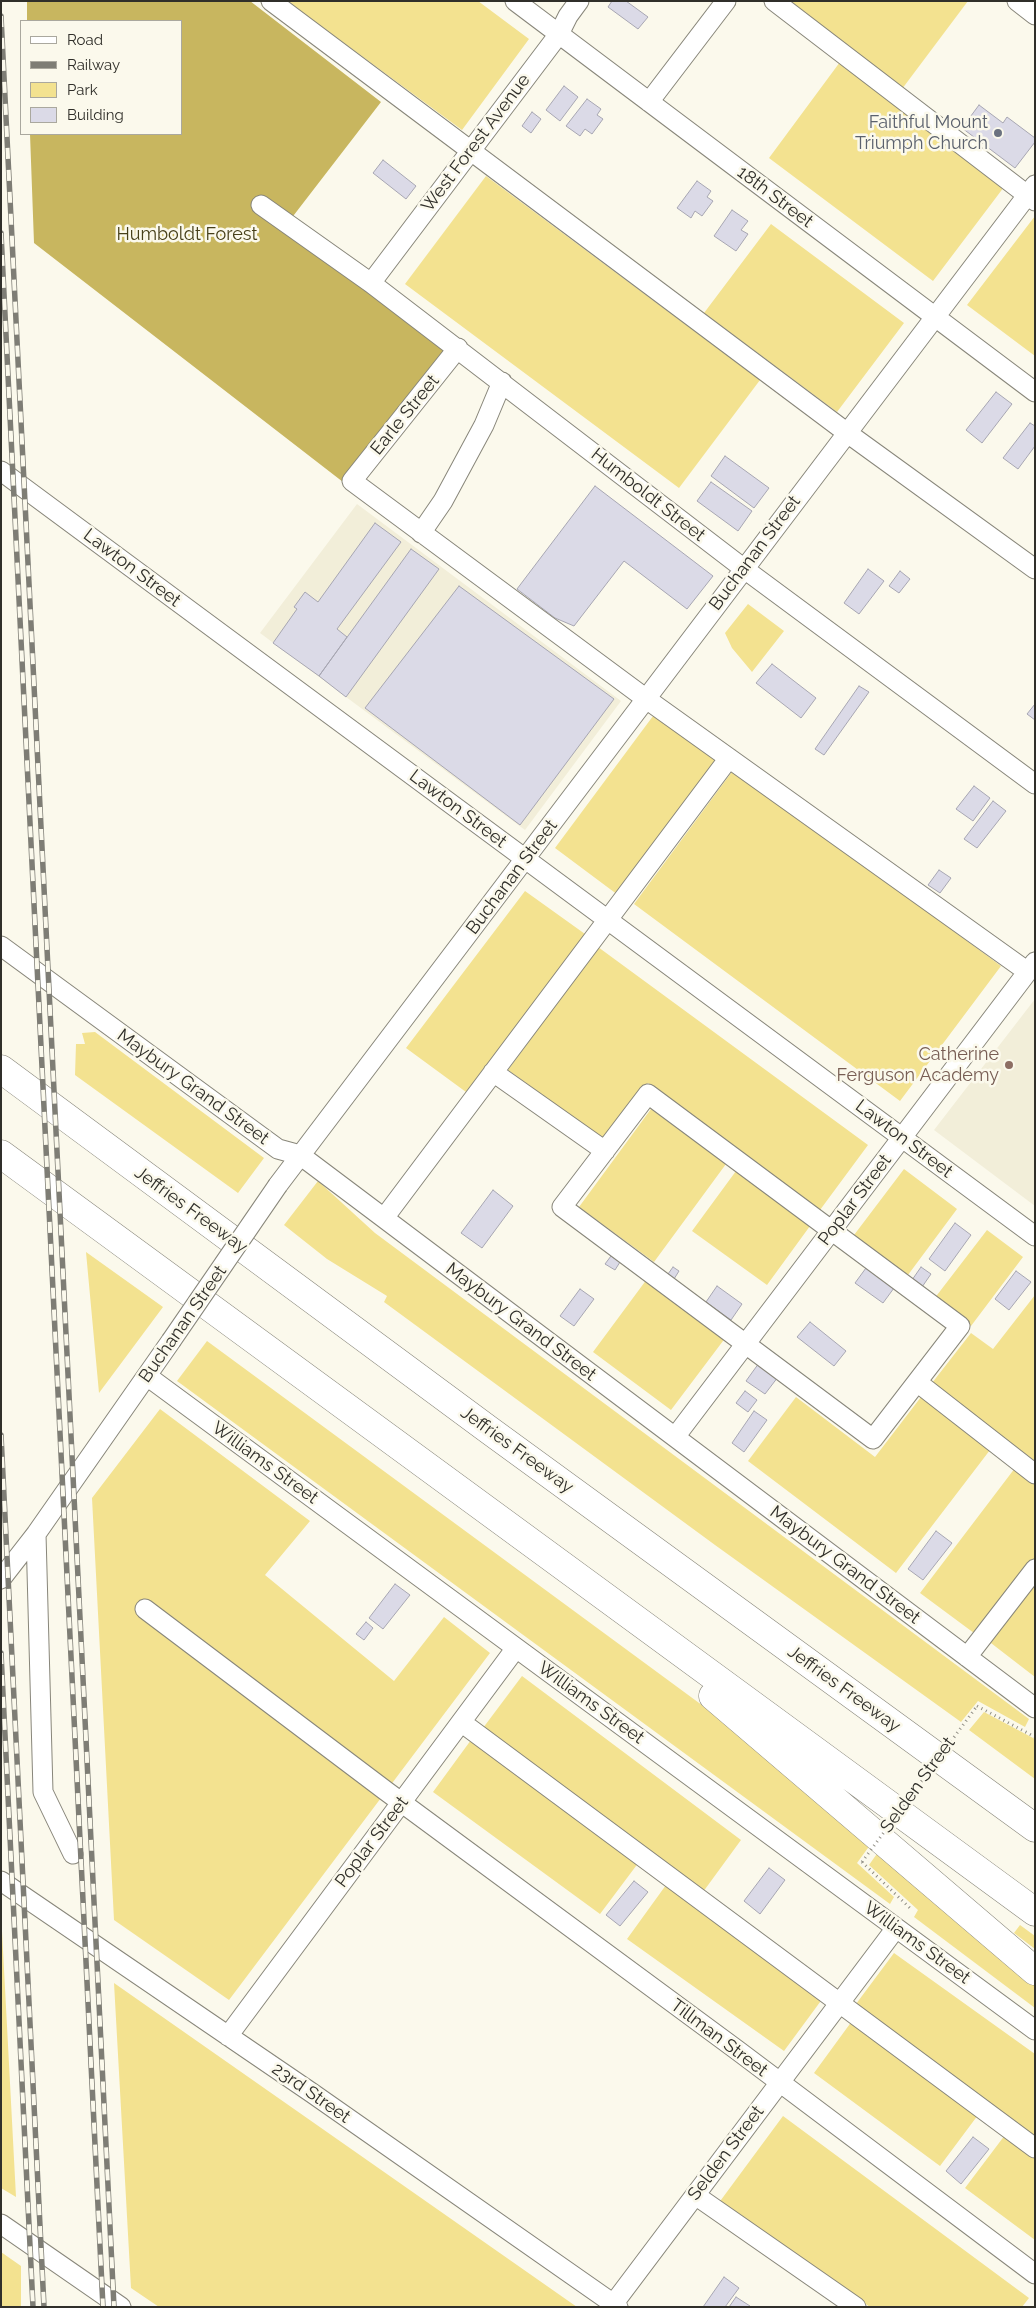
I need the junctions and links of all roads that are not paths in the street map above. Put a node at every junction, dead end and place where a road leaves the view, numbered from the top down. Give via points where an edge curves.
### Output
1 (271, 1) edge
2 (515, 1) edge
3 (579, 1) edge
4 (726, 1) edge
5 (774, 1) edge
6 (1017, 1) edge
7 (1035, 15) edge
8 (559, 34) junction
9 (649, 102) junction
10 (470, 151) junction
11 (1032, 193) edge
12 (261, 205) dead end
13 (371, 283) junction
14 (934, 316) junction
15 (458, 348) junction
16 (502, 382) junction
17 (1035, 392) edge
18 (846, 432) junction
19 (1, 471) edge
20 (421, 533) junction
21 (743, 568) junction
22 (1035, 569) edge
23 (645, 698) junction
24 (729, 758) junction
25 (1035, 784) edge
26 (526, 860) junction
27 (608, 919) junction
28 (1, 946) edge
29 (1031, 967) edge
30 (1, 1069) edge
31 (493, 1072) junction
32 (903, 1137) junction
33 (605, 1151) junction
34 (1, 1154) edge
35 (300, 1155) junction
36 (384, 1218) junction
37 (831, 1231) junction
38 (1035, 1236) edge
39 (747, 1343) junction
40 (147, 1376) junction
41 (917, 1382) junction
42 (675, 1438) junction
43 (1035, 1474) edge
44 (36, 1534) junction
45 (538, 1548) junction
46 (1035, 1569) edge
47 (1, 1579) edge
48 (145, 1609) dead end
49 (516, 1648) junction
50 (967, 1657) junction
51 (1035, 1708) edge
52 (461, 1722) junction
53 (402, 1803) junction
54 (1030, 1824) edge
55 (73, 1854) dead end
56 (1, 1881) edge
57 (1035, 1912) edge
58 (896, 1928) junction
59 (1035, 1971) edge
60 (838, 2004) junction
61 (1035, 2030) edge
62 (228, 2036) junction
63 (778, 2082) junction
64 (1035, 2148) edge
65 (694, 2195) junction
66 (1, 2224) edge
67 (1035, 2274) edge
68 (614, 2306) edge
69 (121, 2307) edge
70 (856, 2307) edge

1 - 10 street
2 - 8 street, 18th Street
3 - 8 street, West Forest Avenue
4 - 9 street
5 - 11 street
6 - 7 street
8 - 9 street, 18th Street
8 - 10 street, West Forest Avenue
9 - 14 street, 18th Street
10 - 13 street, West Forest Avenue
10 - 18 street
11 - 14 street, Buchanan Street
12 - 13 street, Humboldt Street
13 - 15 street, Humboldt Street
14 - 17 street, 18th Street
14 - 18 street, Buchanan Street
15 - 16 street, Humboldt Street
15 - 20 street, Earle Street via 352,482
16 - 20 street via 484,425 448,493
16 - 21 street, Humboldt Street
18 - 21 street, Buchanan Street
18 - 22 street
19 - 26 street, Lawton Street
20 - 23 street
21 - 23 street, Buchanan Street
21 - 25 street, Humboldt Street
23 - 24 street
23 - 26 street, Buchanan Street
24 - 27 street
24 - 29 street
26 - 27 street, Lawton Street
26 - 35 street, Buchanan Street
27 - 31 street
27 - 32 street, Lawton Street
28 - 35 street, Maybury Grand Street via 278,1149
29 - 32 street, Poplar Street
30 - 54 highway, Jeffries Freeway
31 - 33 street
31 - 36 street
32 - 37 street, Poplar Street
32 - 38 street, Lawton Street
33 - 37 street via 648,1094
33 - 39 street via 562,1207
34 - 45 highway
35 - 36 street, Maybury Grand Street
35 - 40 street, Buchanan Street, bridge
36 - 42 street, Maybury Grand Street
37 - 39 street, Poplar Street
37 - 41 street via 960,1326
39 - 41 street via 873,1439
39 - 42 street, Poplar Street
40 - 44 street, Buchanan Street
40 - 49 street, Williams Street
41 - 43 street
42 - 50 street, Maybury Grand Street
44 - 47 street, Buchanan Street
44 - 55 street via 43,1792
45 - 57 highway
45 - 59 highway
46 - 50 street
48 - 53 street, Tillman Street
49 - 52 street, Poplar Street
49 - 58 street, Williams Street
50 - 51 street, Maybury Grand Street
52 - 53 street, Poplar Street
52 - 60 street
53 - 62 street, Poplar Street
53 - 63 street, Tillman Street
56 - 62 street, 23rd Street
58 - 60 street, Selden Street
58 - 61 street, Williams Street
60 - 63 street, Selden Street
60 - 64 street
62 - 68 street, 23rd Street
63 - 65 street, Selden Street
63 - 67 street, Tillman Street
65 - 68 street, Selden Street
65 - 70 street
66 - 69 street

